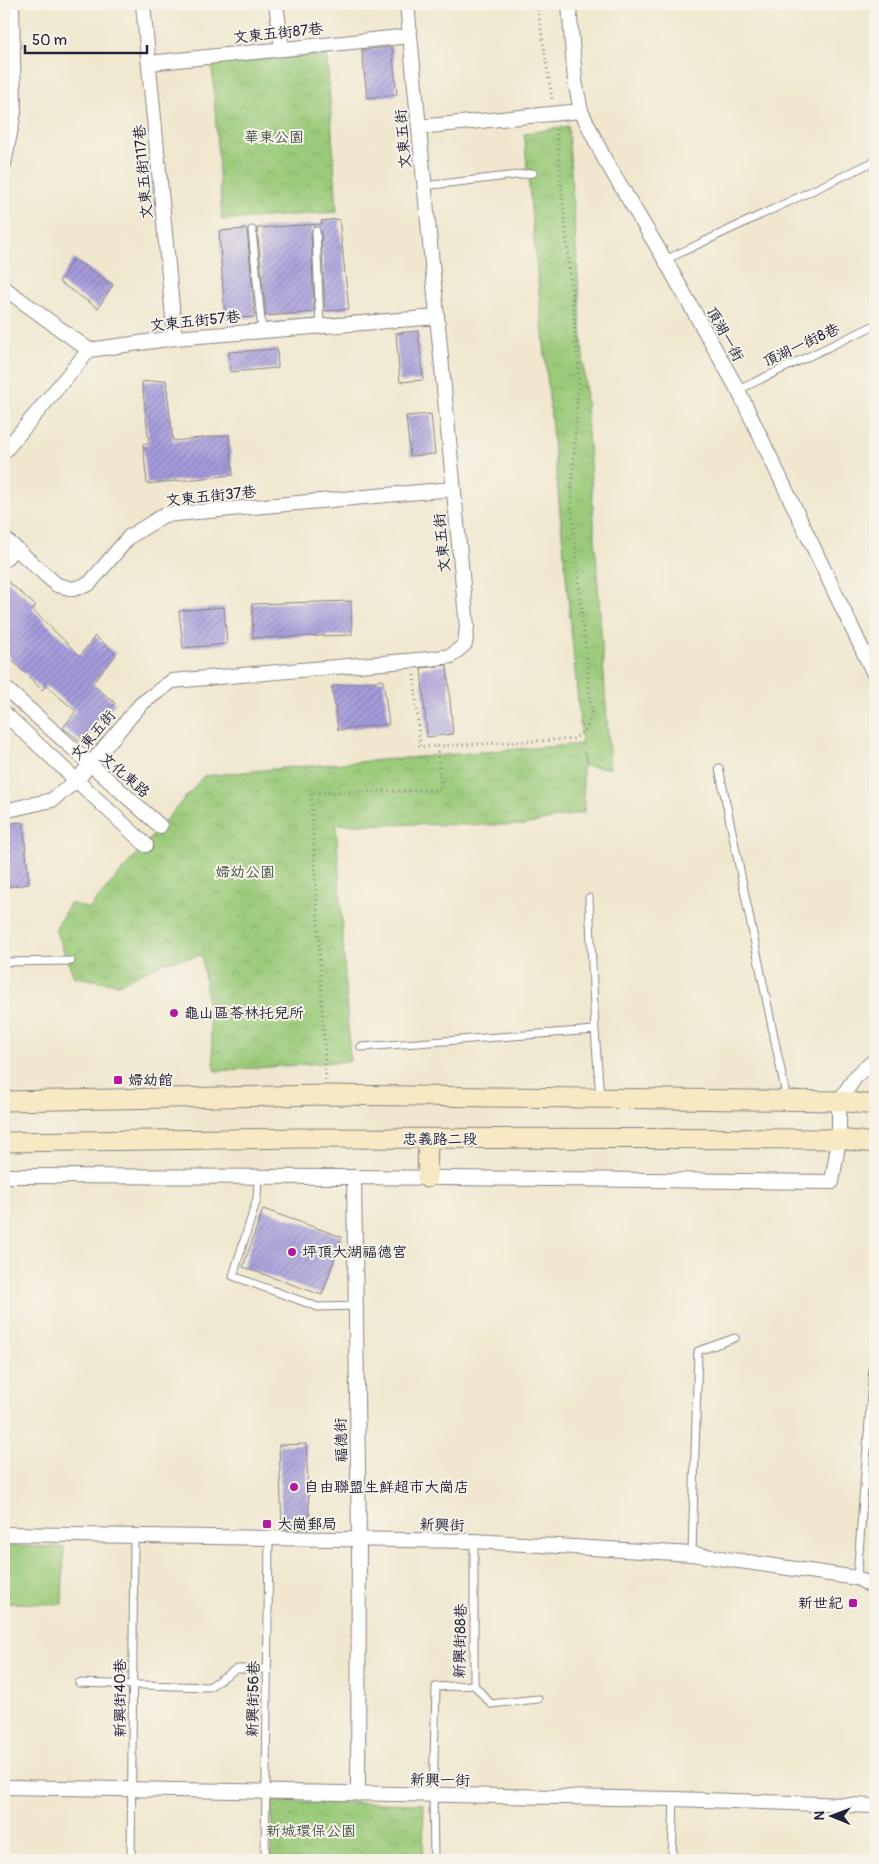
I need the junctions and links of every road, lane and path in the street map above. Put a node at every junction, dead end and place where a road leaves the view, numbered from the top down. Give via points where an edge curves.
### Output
1 (12, 4) edge
2 (143, 4) edge
3 (276, 4) edge
4 (407, 4) edge
5 (537, 4) edge
6 (569, 4) edge
7 (410, 36) junction
8 (282, 49) junction
9 (149, 63) junction
10 (582, 111) junction
11 (555, 114) junction
12 (419, 127) junction
13 (875, 161) edge
14 (4, 164) edge
15 (532, 173) dead end
16 (424, 186) junction
17 (252, 230) dead end
18 (316, 231) dead end
19 (665, 260) junction
20 (4, 288) edge
21 (437, 317) junction
22 (875, 325) edge
23 (320, 326) junction
24 (262, 331) junction
25 (175, 338) junction
26 (89, 350) junction
27 (738, 390) junction
28 (4, 452) edge
29 (453, 489) junction
30 (4, 538) edge
31 (14, 549) junction
32 (4, 560) edge
33 (413, 660) junction
34 (875, 676) edge
35 (4, 687) edge
36 (4, 713) edge
37 (437, 746) junction
38 (89, 765) junction
39 (719, 768) dead end
40 (77, 780) junction
41 (4, 811) edge
42 (160, 826) dead end
43 (146, 844) dead end
44 (589, 898) dead end
45 (71, 961) dead end
46 (4, 962) edge
47 (595, 1030) junction
48 (361, 1047) dead end
49 (875, 1060) edge
50 (327, 1096) junction
51 (600, 1098) junction
52 (4, 1101) edge
53 (787, 1101) junction
54 (839, 1102) junction
55 (875, 1105) edge
56 (428, 1139) junction
57 (839, 1139) junction
58 (4, 1142) edge
59 (875, 1143) edge
60 (4, 1176) edge
61 (258, 1176) junction
62 (354, 1177) junction
63 (427, 1178) junction
64 (356, 1306) junction
65 (735, 1338) dead end
66 (874, 1356) edge
67 (4, 1534) edge
68 (134, 1536) junction
69 (269, 1538) junction
70 (359, 1540) junction
71 (474, 1541) junction
72 (692, 1554) junction
73 (857, 1578) junction
74 (875, 1588) edge
75 (267, 1669) junction
76 (80, 1683) dead end
77 (474, 1685) junction
78 (134, 1686) junction
79 (538, 1699) dead end
80 (4, 1787) edge
81 (133, 1789) junction
82 (265, 1792) junction
83 (358, 1794) junction
84 (432, 1796) junction
85 (674, 1799) junction
86 (875, 1806) edge
87 (131, 1860) edge
88 (265, 1860) edge
89 (434, 1860) edge
90 (672, 1860) edge

1 - 14 street via 14,112
2 - 9 street, 文東五街117巷
3 - 8 street
4 - 7 street, 文東五街
5 - 11 path
6 - 10 street, 頂湖一街 via 575,80
7 - 8 street, 文東五街87巷
7 - 12 street, 文東五街
8 - 9 street, 文東五街87巷
9 - 25 street, 文東五街117巷
10 - 11 street
10 - 19 street, 頂湖一街 via 604,158
11 - 12 street
11 - 37 path via 579,372 571,502 592,717 586,729 574,739
12 - 16 street, 文東五街
13 - 19 lane
15 - 16 lane
16 - 21 street, 文東五街
17 - 24 lane
18 - 23 lane
19 - 27 street, 頂湖一街
20 - 26 street
21 - 23 street, 文東五街57巷
21 - 29 street, 文東五街
22 - 27 lane, 頂湖一街8巷
23 - 24 street, 文東五街57巷
24 - 25 street, 文東五街57巷
25 - 26 street, 文東五街57巷
26 - 28 street
27 - 34 street, 頂湖一街
29 - 31 street, 文東五街37巷 via 164,515 129,537 90,584 73,589 57,585
29 - 33 street, 文東五街 via 467,627 465,644 451,656
30 - 31 street
31 - 32 street
33 - 37 path via 420,747
33 - 38 street, 文東五街 via 172,681 141,704
35 - 38 street, 文化東路
36 - 40 street
37 - 50 path via 441,790 311,793
38 - 40 street, 文東五街
38 - 42 street, 文化東路
39 - 53 lane
40 - 41 street, 文東五街 via 52,800
40 - 43 street
44 - 47 lane
45 - 46 lane
47 - 48 lane
47 - 51 lane
49 - 54 street via 857,1075
50 - 51 main road
50 - 52 main road
51 - 53 main road
53 - 54 main road
54 - 55 main road
54 - 57 street
56 - 57 main road, 忠義路二段
56 - 58 main road, 忠義路二段
56 - 63 main road
57 - 59 main road, 忠義路二段
57 - 63 street via 832,1182
60 - 61 street
61 - 62 street
61 - 64 lane via 258,1199 233,1276 318,1307
62 - 63 street
62 - 64 street, 福德街
64 - 70 street, 福德街
65 - 72 lane via 698,1351
66 - 73 lane
67 - 68 street, 新興街
68 - 69 street, 新興街
68 - 78 lane, 新興街40巷
69 - 70 street, 新興街
69 - 75 lane, 新興街56巷
70 - 71 street, 新興街
70 - 83 street, 福德街
71 - 72 street, 新興街
71 - 77 lane, 新興街88巷
72 - 73 street, 新興街
73 - 74 street, 新興街
75 - 78 lane via 236,1669 209,1687
75 - 82 lane, 新興街56巷
76 - 78 lane
77 - 79 lane via 491,1704
77 - 84 lane, 新興街88巷 via 436,1687
78 - 81 lane, 新興街40巷
80 - 81 street, 新興一街
81 - 82 street, 新興一街
81 - 87 lane, 新興街40巷
82 - 83 street, 新興一街
82 - 88 lane, 新興街56巷
83 - 84 street, 新興一街
84 - 85 street, 新興一街
84 - 89 lane
85 - 86 street, 新興一街
85 - 90 lane

